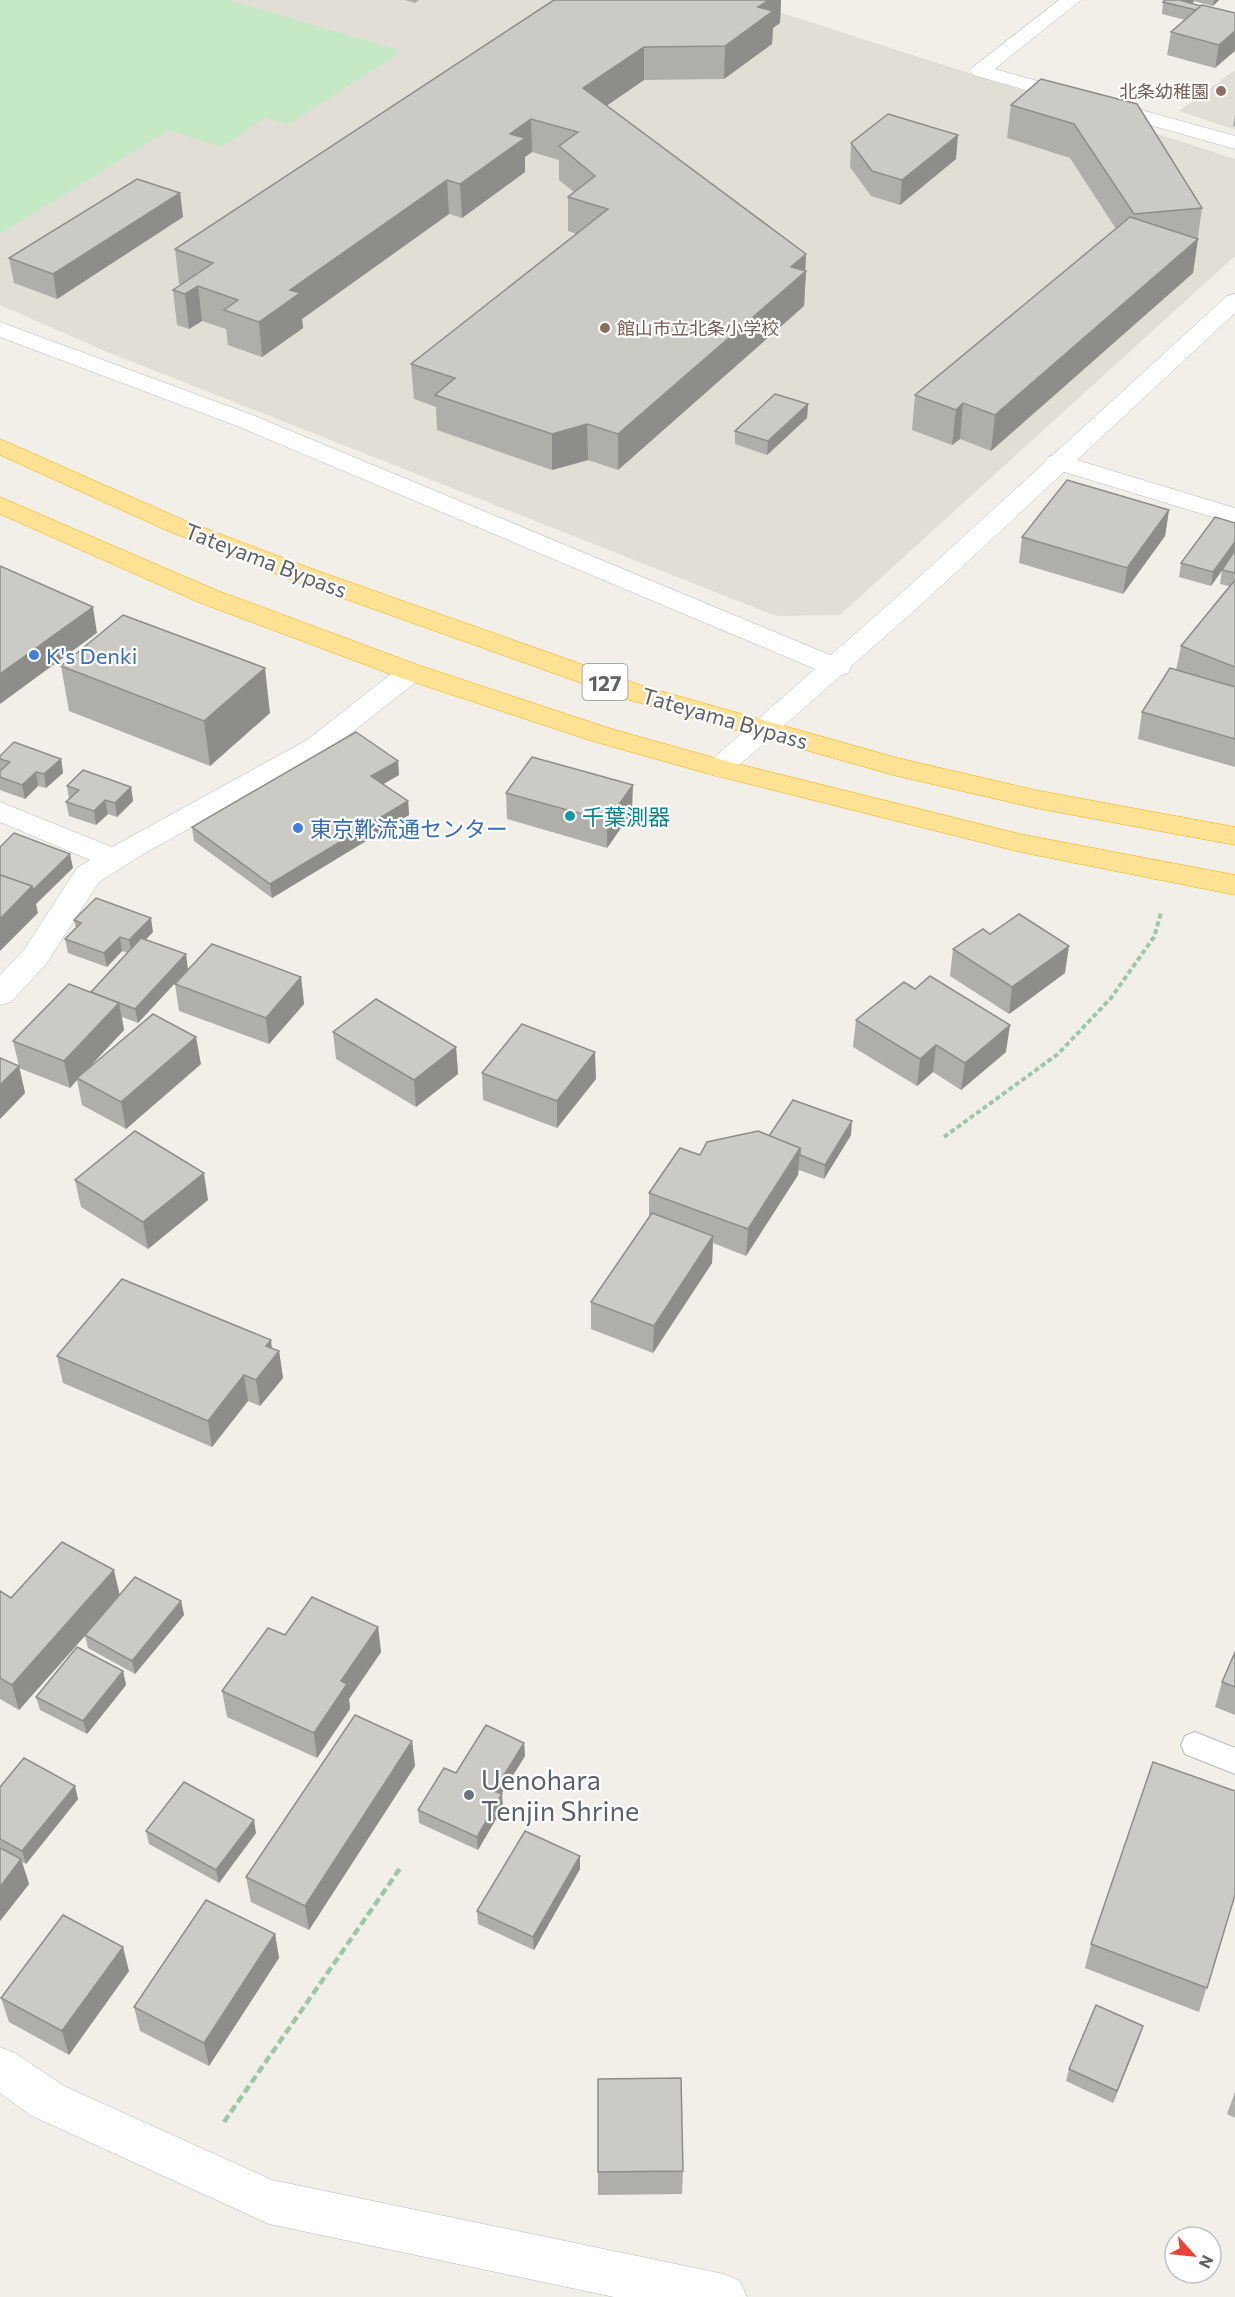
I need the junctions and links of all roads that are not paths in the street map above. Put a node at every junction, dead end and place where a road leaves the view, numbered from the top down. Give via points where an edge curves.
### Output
1 (1071, 0) edge
2 (1235, 143) edge
3 (1235, 302) edge
4 (0, 328) edge
5 (0, 446) edge
6 (1057, 462) junction
7 (0, 505) edge
8 (1235, 516) edge
9 (837, 668) junction
10 (411, 672) junction
11 (765, 729) junction
12 (718, 768) junction
13 (0, 811) edge
14 (1235, 836) edge
15 (113, 859) junction
16 (1235, 885) edge
17 (0, 994) edge
18 (1196, 1745) dead end
19 (1235, 1761) edge
20 (0, 2068) edge
21 (724, 2297) edge

1 - 2 street via 980,71
3 - 6 street
4 - 9 street via 246,421
5 - 11 highway, Tateyama Bypass / 127 via 177,526 298,573 636,693
6 - 8 street
6 - 9 street
7 - 10 highway, 127 via 207,596
9 - 11 street
10 - 12 highway, 127 via 602,735
10 - 15 street via 317,746
11 - 12 street
11 - 14 highway, Tateyama Bypass / 127 via 893,766 1035,799
12 - 16 highway, 127 via 1020,843
13 - 15 street
15 - 17 street via 88,874 35,957
18 - 19 lane
20 - 21 street via 48,2101 269,2202

